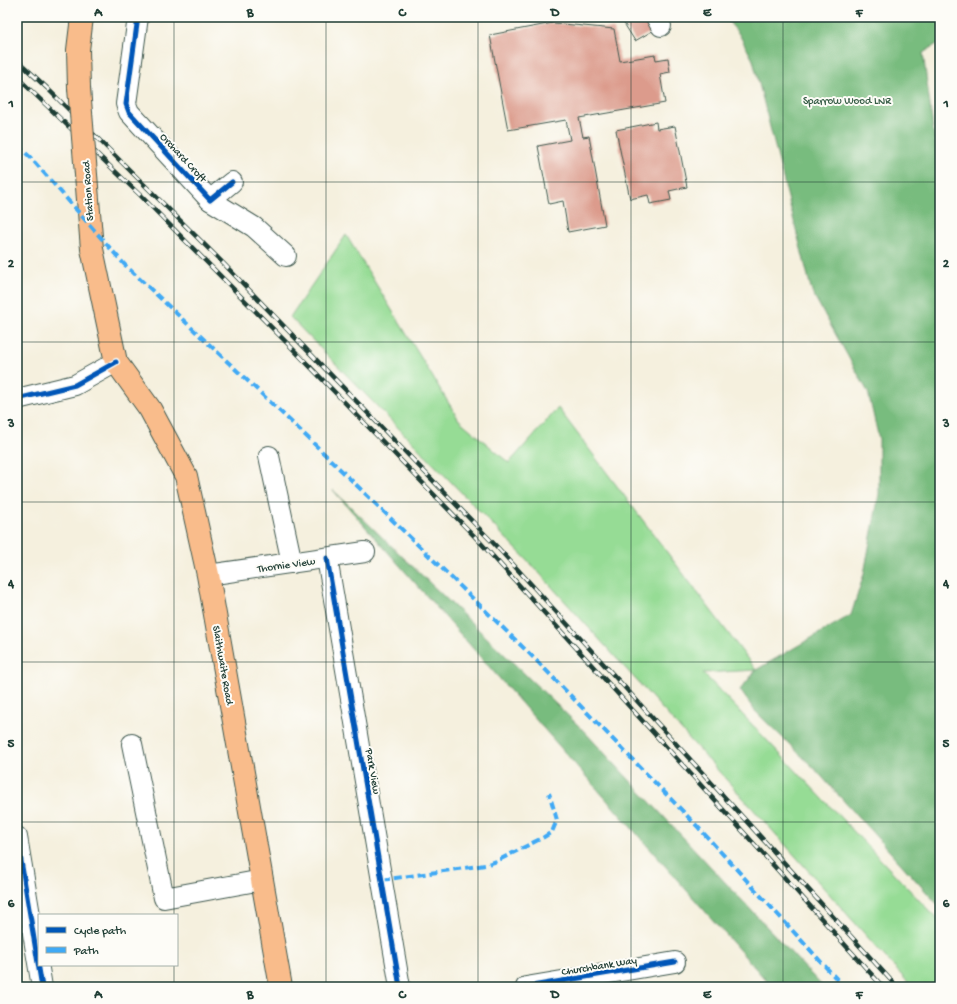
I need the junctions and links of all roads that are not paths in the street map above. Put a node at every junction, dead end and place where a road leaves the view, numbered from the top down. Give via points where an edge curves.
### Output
1 (82, 17) edge
2 (138, 17) edge
3 (232, 182) dead end
4 (210, 200) junction
5 (286, 256) dead end
6 (116, 362) junction
7 (17, 400) edge
8 (269, 456) dead end
9 (365, 552) dead end
10 (327, 558) junction
11 (292, 563) junction
12 (208, 575) junction
13 (132, 744) dead end
14 (17, 837) edge
15 (262, 880) junction
16 (675, 962) dead end
17 (38, 963) edge
18 (38, 966) edge
19 (42, 987) edge
20 (281, 987) edge
21 (400, 987) edge
22 (526, 987) edge

1 - 6 main road, Station Road, bridge via 78,50 79,88 92,250
2 - 4 street, Orchard Croft via 126,104 129,112
3 - 4 street
4 - 5 street, Orchard Croft via 254,227
6 - 7 street via 75,385
6 - 12 main road, Slaithwaite Road via 150,409 186,476
8 - 11 street
9 - 10 street, Thornie View
10 - 11 street, Thornie View
10 - 21 street, Park View
11 - 12 street, Thornie View
12 - 15 main road, Slaithwaite Road
13 - 15 street via 164,898
14 - 17 street
15 - 20 main road, Slaithwaite Road
16 - 22 street, Churchbank Way
18 - 19 street

